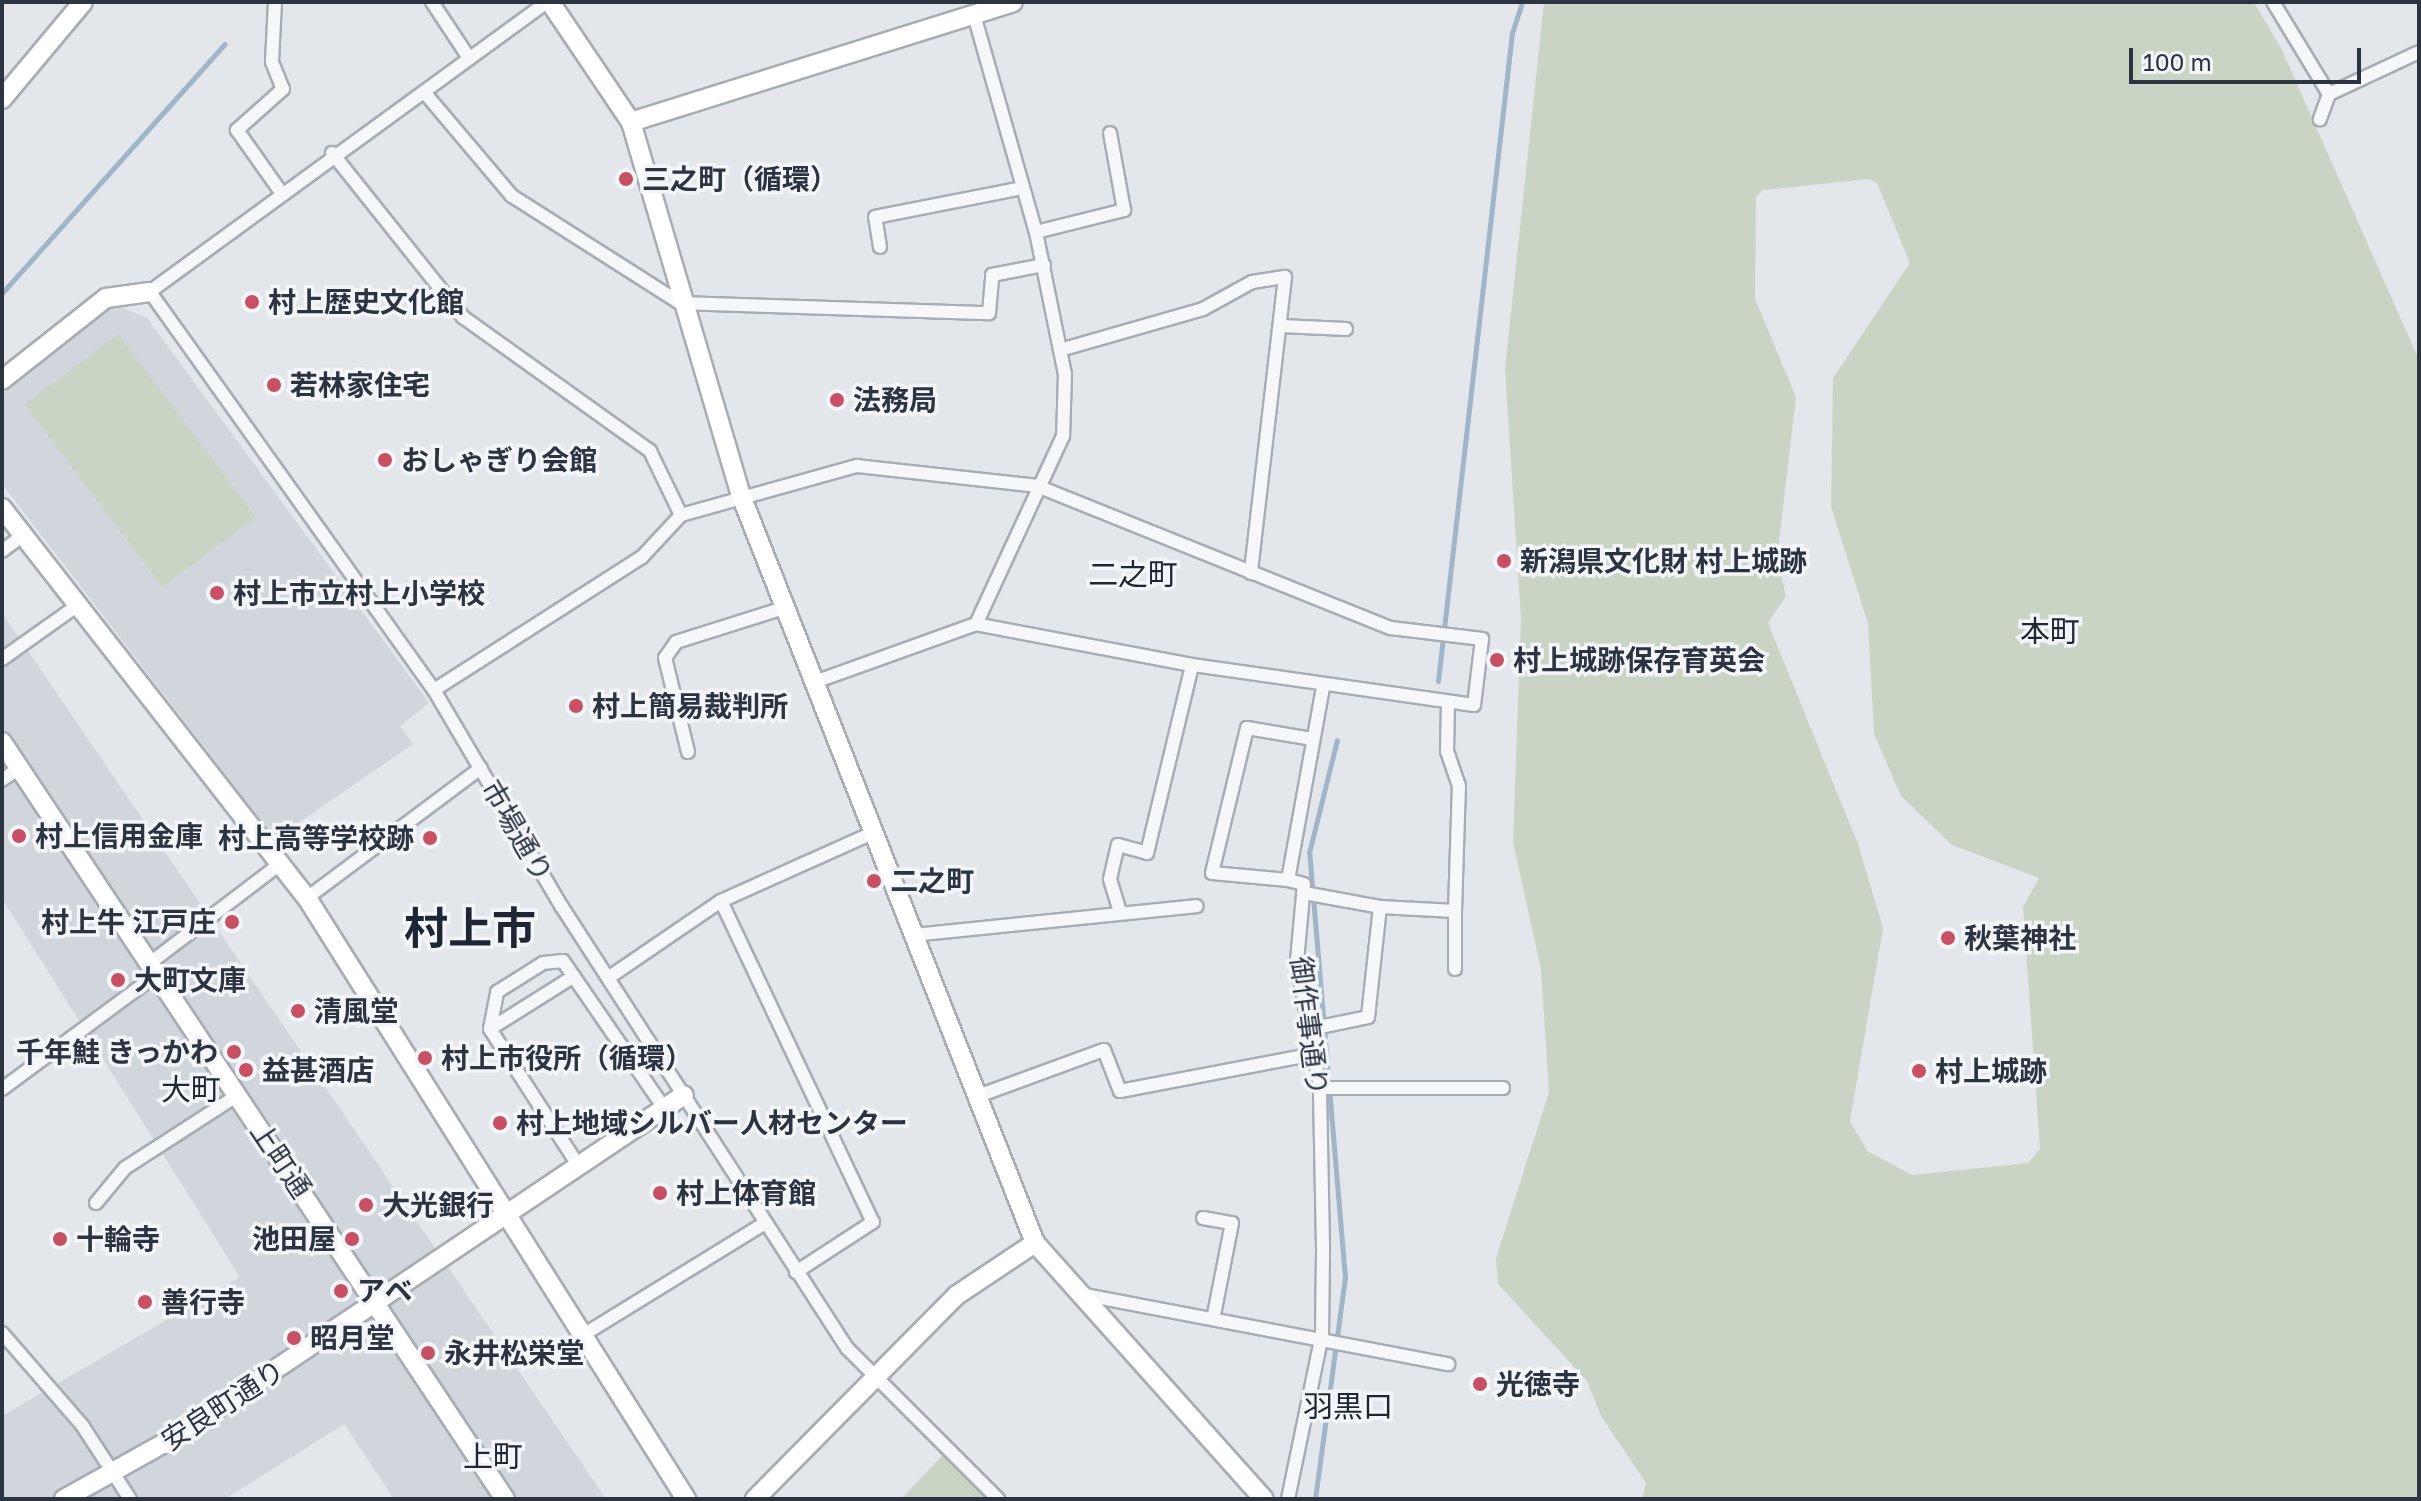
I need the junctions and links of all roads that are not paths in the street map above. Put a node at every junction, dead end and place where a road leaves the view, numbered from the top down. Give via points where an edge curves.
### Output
1 (83, 2) edge
2 (275, 2) edge
3 (432, 2) edge
4 (548, 2) edge
5 (1013, 2) edge
6 (2273, 2) edge
7 (974, 15) junction
8 (2419, 52) edge
9 (469, 58) junction
10 (424, 92) junction
11 (2329, 94) junction
12 (2, 99) edge
13 (2320, 119) dead end
14 (631, 122) junction
15 (1110, 133) dead end
16 (332, 153) junction
17 (1023, 188) junction
18 (280, 191) junction
19 (1036, 232) junction
20 (880, 247) dead end
21 (1044, 265) junction
22 (150, 292) junction
23 (680, 303) junction
24 (1281, 326) junction
25 (1346, 329) dead end
26 (1060, 350) junction
27 (2, 380) edge
28 (1037, 486) junction
29 (742, 498) junction
30 (2, 508) edge
31 (681, 515) junction
32 (23, 535) junction
33 (2, 551) edge
34 (1251, 573) junction
35 (78, 605) junction
36 (784, 608) junction
37 (976, 624) junction
38 (2, 659) edge
39 (1192, 665) junction
40 (812, 683) junction
41 (1323, 687) junction
42 (434, 690) junction
43 (1448, 704) junction
44 (1313, 739) junction
45 (2, 742) edge
46 (688, 752) dead end
47 (19, 768) junction
48 (481, 768) junction
49 (2, 780) edge
50 (870, 834) junction
51 (280, 864) junction
52 (1288, 880) junction
53 (1304, 893) junction
54 (307, 898) junction
55 (721, 901) junction
56 (1197, 906) dead end
57 (1380, 907) junction
58 (1455, 911) junction
59 (1120, 912) junction
60 (913, 935) junction
61 (153, 969) junction
62 (1455, 969) dead end
63 (574, 976) junction
64 (608, 978) junction
65 (490, 1029) junction
66 (1310, 1029) junction
67 (1314, 1054) junction
68 (1320, 1088) junction
69 (1503, 1088) dead end
70 (2, 1089) edge
71 (238, 1095) junction
72 (684, 1095) junction
73 (978, 1096) junction
74 (664, 1108) junction
75 (578, 1165) junction
76 (96, 1203) dead end
77 (506, 1212) junction
78 (1203, 1218) dead end
79 (765, 1223) junction
80 (1035, 1243) junction
81 (796, 1272) junction
82 (1077, 1293) junction
83 (377, 1304) junction
84 (1214, 1315) junction
85 (2, 1333) edge
86 (583, 1335) junction
87 (1322, 1335) junction
88 (1448, 1364) dead end
89 (873, 1376) junction
90 (113, 1472) junction
91 (64, 1499) edge
92 (130, 1499) edge
93 (505, 1499) edge
94 (686, 1499) edge
95 (755, 1499) edge
96 (998, 1499) edge
97 (1264, 1499) edge
98 (1288, 1499) edge

1 - 12 street
2 - 18 street via 272,62 283,89 237,130
3 - 9 street
4 - 9 street
4 - 14 street
5 - 7 street
6 - 11 street
7 - 14 street
7 - 17 street
8 - 11 street
9 - 10 street
10 - 16 street
10 - 23 street via 512,196
11 - 13 street
14 - 23 street
15 - 19 street via 1124,210
16 - 18 street
16 - 31 street via 463,317 650,451
17 - 19 street
17 - 20 street via 875,217
18 - 22 street
19 - 21 street
21 - 23 street via 992,275 989,313
21 - 26 street
22 - 27 street via 106,298
22 - 42 street, 市場通り
23 - 29 street
24 - 25 street
24 - 26 street via 1285,277 1252,282 1203,309
24 - 34 street
26 - 28 street via 1063,436
28 - 29 street via 857,466
28 - 34 street
28 - 37 street
29 - 31 street
29 - 36 street
30 - 32 street
31 - 42 street via 642,557
32 - 33 street
32 - 35 street
34 - 43 street via 1391,628 1482,639 1474,705
35 - 38 street
35 - 51 street
36 - 40 street
36 - 46 street via 676,642 665,658
37 - 39 street
37 - 40 street
39 - 41 street
39 - 59 street via 1147,853 1118,845 1110,879
40 - 50 street
41 - 43 street
41 - 44 street
42 - 48 street, 市場通り
43 - 58 street via 1447,751 1459,786
44 - 52 street
44 - 52 street via 1247,728 1212,873
45 - 47 street, 上町通
47 - 49 street
47 - 61 street, 上町通
48 - 54 street
48 - 64 street, 市場通り
50 - 55 street
50 - 60 street
51 - 54 street
51 - 61 street
52 - 53 street via 1304,884
53 - 57 street
53 - 66 street, 御作事通り via 1297,961
54 - 77 street
55 - 64 street
55 - 81 street via 873,1222
56 - 59 street
57 - 58 street
57 - 66 street via 1368,1017
58 - 62 street
59 - 60 street
60 - 73 street
61 - 70 street
61 - 71 street, 上町通
63 - 65 street
63 - 65 street via 563,961 543,963 497,992
63 - 74 street
64 - 72 street, 市場通り
65 - 75 street
66 - 67 street, 御作事通り
67 - 68 street, 御作事通り
67 - 73 street via 1120,1091 1104,1050
68 - 69 street
68 - 87 street, 御作事通り
71 - 76 street via 125,1168
71 - 83 street, 上町通
72 - 74 street, 安良町通り
72 - 79 street, 市場通り
73 - 80 street
74 - 75 street, 安良町通り
75 - 77 street, 安良町通り
77 - 83 street, 安良町通り
77 - 86 street
78 - 84 street via 1232,1223
79 - 81 street, 市場通り
79 - 86 street
80 - 82 street
80 - 89 street via 957,1295
81 - 89 street, 市場通り
82 - 84 street
82 - 97 street
83 - 90 street, 安良町通り
83 - 93 street, 上町通
84 - 87 street
85 - 90 street
86 - 94 street
87 - 88 street
87 - 98 street, 御作事通り
89 - 95 street
89 - 96 street, 市場通り
90 - 91 street, 安良町通り
90 - 92 street

